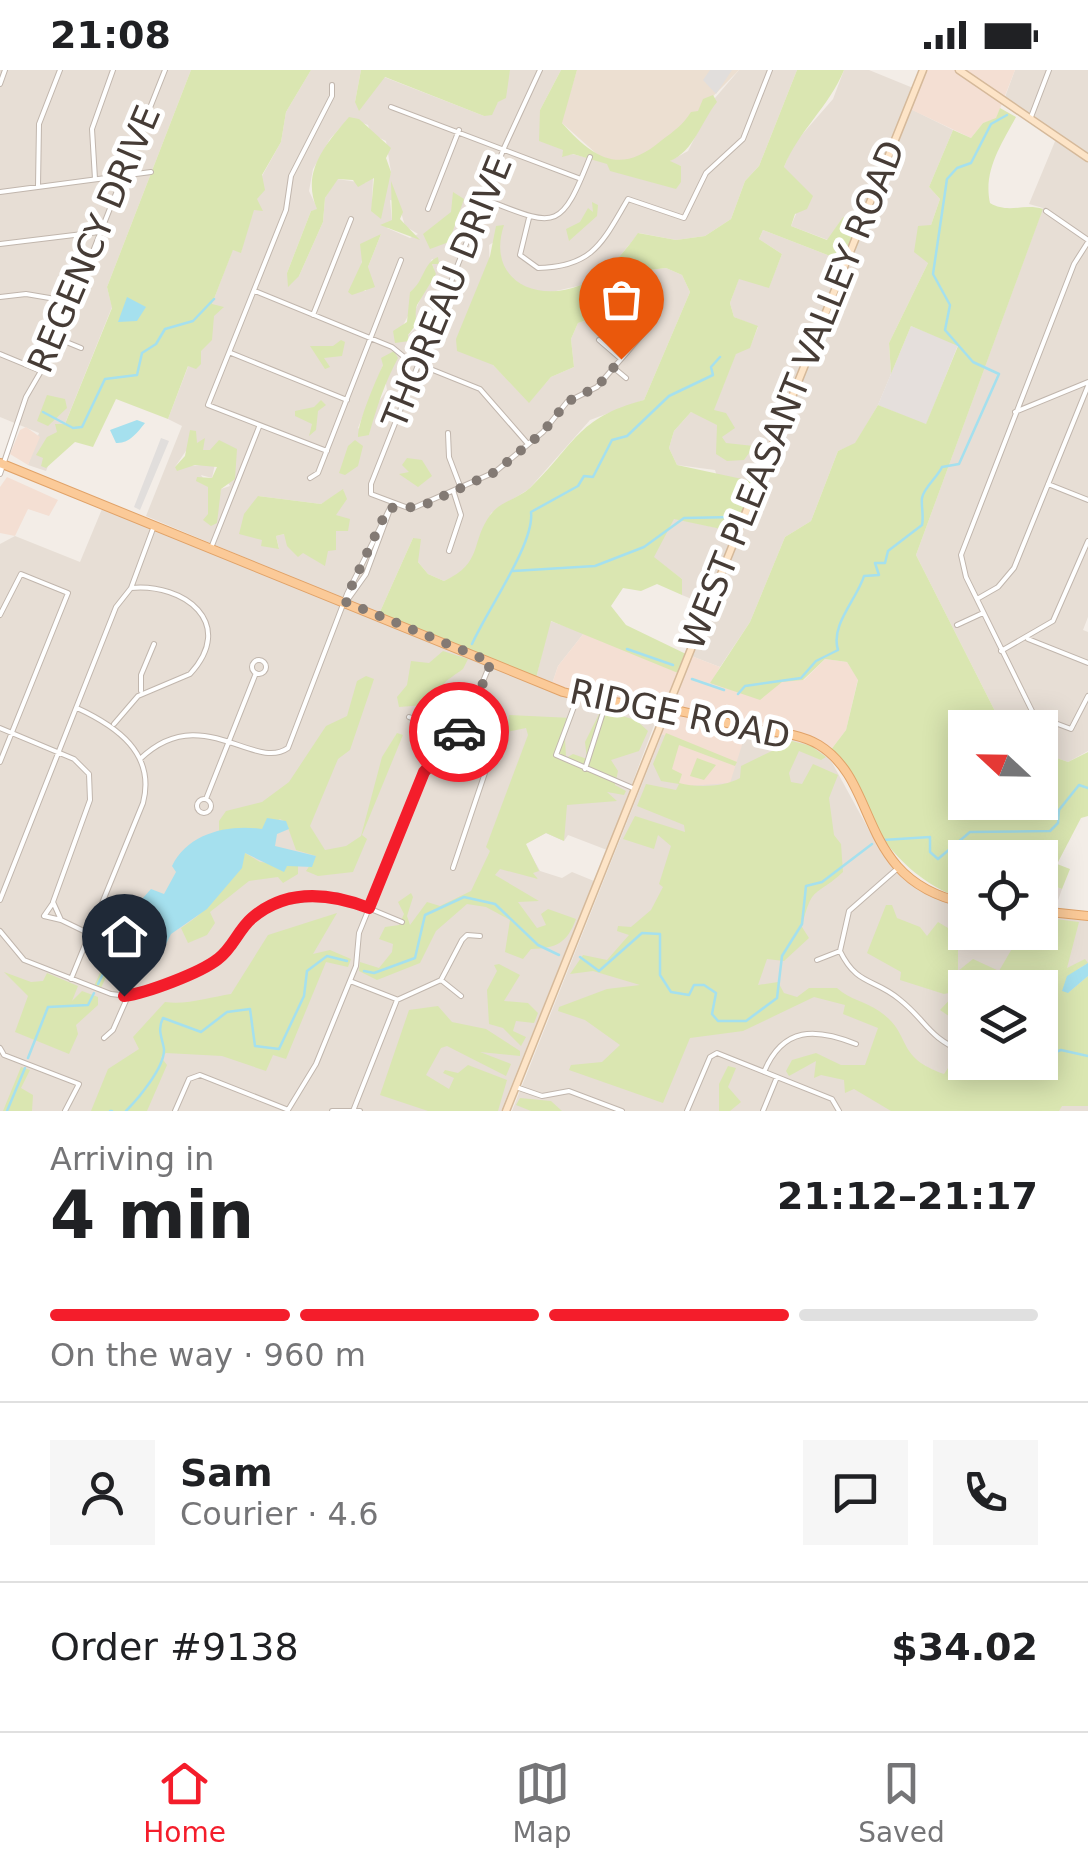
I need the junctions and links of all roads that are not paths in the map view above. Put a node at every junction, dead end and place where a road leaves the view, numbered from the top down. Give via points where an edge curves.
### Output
1 (5, 70) edge
2 (60, 70) edge
3 (113, 70) edge
4 (165, 70) edge
5 (540, 70) edge
6 (770, 70) edge
7 (923, 70) edge
8 (959, 70) edge
9 (1050, 70) edge
10 (0, 84) edge
11 (332, 86) dead end
12 (391, 107) dead end
13 (1030, 118) junction
14 (459, 130) junction
15 (504, 148) junction
16 (590, 158) dead end
17 (1088, 158) edge
18 (151, 172) dead end
19 (123, 176) junction
20 (95, 179) junction
21 (581, 180) junction
22 (38, 186) junction
23 (0, 192) edge
24 (484, 199) junction
25 (428, 208) dead end
26 (1046, 211) dead end
27 (351, 218) dead end
28 (529, 218) junction
29 (101, 232) junction
30 (1088, 241) edge
31 (0, 244) edge
32 (401, 260) dead end
33 (254, 291) junction
34 (0, 297) edge
35 (656, 297) dead end
36 (74, 302) junction
37 (313, 315) junction
38 (59, 338) junction
39 (371, 338) junction
40 (599, 340) dead end
41 (81, 348) dead end
42 (229, 353) junction
43 (0, 354) edge
44 (621, 359) junction
45 (418, 365) junction
46 (614, 368) junction
47 (41, 370) junction
48 (626, 378) dead end
49 (1088, 384) edge
50 (347, 400) junction
51 (1015, 412) junction
52 (260, 426) junction
53 (448, 433) dead end
54 (528, 444) junction
55 (326, 452) junction
56 (0, 464) edge
57 (0, 474) edge
58 (310, 478) dead end
59 (1048, 484) junction
60 (461, 488) junction
61 (454, 492) junction
62 (1088, 500) edge
63 (392, 504) junction
64 (154, 526) junction
65 (1088, 540) edge
66 (212, 548) junction
67 (449, 552) dead end
68 (131, 588) junction
69 (976, 599) junction
70 (346, 602) junction
71 (983, 613) junction
72 (0, 615) edge
73 (957, 625) dead end
74 (1028, 639) junction
75 (154, 644) dead end
76 (1002, 652) junction
77 (491, 662) junction
78 (1088, 663) edge
79 (256, 674) dead end
80 (141, 694) junction
81 (578, 696) junction
82 (1088, 696) edge
83 (606, 703) junction
84 (77, 708) junction
85 (666, 709) junction
86 (409, 717) dead end
87 (113, 725) junction
88 (0, 728) edge
89 (12, 733) junction
90 (454, 736) junction
91 (230, 740) junction
92 (59, 753) junction
93 (140, 759) junction
94 (0, 762) edge
95 (585, 769) junction
96 (635, 789) junction
97 (206, 799) dead end
98 (453, 868) dead end
99 (898, 868) junction
100 (948, 897) edge
101 (0, 900) edge
102 (53, 902) junction
103 (369, 908) junction
104 (1058, 913) edge
105 (1088, 916) edge
106 (61, 920) junction
107 (402, 922) dead end
108 (0, 931) edge
109 (90, 934) junction
110 (480, 936) dead end
111 (1, 939) edge
112 (840, 951) junction
113 (818, 960) dead end
114 (71, 979) junction
115 (350, 980) junction
116 (441, 980) junction
117 (128, 996) junction
118 (461, 996) dead end
119 (397, 1000) junction
120 (104, 1038) dead end
121 (856, 1044) dead end
122 (948, 1044) edge
123 (0, 1048) edge
124 (2, 1056) edge
125 (764, 1072) junction
126 (777, 1077) junction
127 (516, 1088) junction
128 (356, 1110) edge
129 (65, 1111) edge
130 (175, 1111) edge
131 (290, 1111) edge
132 (332, 1111) edge
133 (506, 1111) edge
134 (622, 1111) edge
135 (687, 1111) edge
136 (763, 1111) edge
137 (839, 1111) edge

1 - 10 street
2 - 22 street via 40,124
3 - 20 street via 92,129
4 - 19 street, REGENCY DRIVE
5 - 15 street, THOREAU DRIVE
6 - 28 street via 743,139 706,173 684,218 628,199 613,230 590,254 552,268 529,264 520,254
7 - 85 main road, WEST PLEASANT VALLEY ROAD
8 - 13 main road
9 - 13 street
11 - 33 street via 291,176 286,210
12 - 14 street
13 - 17 main road
14 - 15 street
14 - 25 street
15 - 21 street
15 - 24 street, THOREAU DRIVE
16 - 21 street
18 - 19 street
19 - 20 street
19 - 29 street, REGENCY DRIVE
20 - 22 street
21 - 28 street via 561,214
22 - 23 street
24 - 28 street
24 - 45 street, THOREAU DRIVE
26 - 30 street
27 - 37 street
29 - 31 street
29 - 36 street, REGENCY DRIVE
30 - 51 street
32 - 39 street
33 - 37 street
33 - 42 street
34 - 36 street
35 - 44 street via 647,329
36 - 38 street, REGENCY DRIVE
37 - 39 street
38 - 41 street
38 - 47 street, REGENCY DRIVE
39 - 45 street
39 - 50 street
40 - 44 street
42 - 50 street
42 - 52 street via 208,405
43 - 47 street
44 - 46 street
45 - 54 street via 480,389
45 - 63 street, THOREAU DRIVE via 370,484 372,496
46 - 48 street
46 - 54 street via 588,394 567,402
47 - 56 street, REGENCY DRIVE
49 - 51 street
49 - 59 street
50 - 55 street
51 - 69 street via 961,549
52 - 55 street
52 - 66 street
53 - 60 street
54 - 60 street via 495,472
55 - 58 street
56 - 57 street
56 - 64 main road, RIDGE ROAD
59 - 62 street
59 - 69 street via 1014,568
60 - 61 street
61 - 63 street via 410,509
61 - 67 street via 462,515
63 - 70 street
64 - 66 main road, RIDGE ROAD
64 - 68 street
65 - 74 street via 1058,613
66 - 70 main road, RIDGE ROAD
68 - 80 street via 188,601 208,626 206,646 190,674
68 - 84 street via 116,607
69 - 71 street
70 - 77 main road, RIDGE ROAD
70 - 91 street via 288,748 267,755
71 - 73 street
71 - 76 street
72 - 89 street via 21,574 68,593
74 - 76 street
74 - 78 street
75 - 80 street
76 - 82 street via 1034,715 1071,729
77 - 81 main road, RIDGE ROAD
77 - 90 street via 470,717
79 - 91 street
80 - 87 street
81 - 83 main road, RIDGE ROAD
81 - 95 street via 556,753
83 - 85 main road, RIDGE ROAD
83 - 95 street
84 - 87 street
84 - 92 street
85 - 96 main road, WEST PLEASANT VALLEY ROAD
85 - 99 main road, RIDGE ROAD via 819,745 847,776 869,826
86 - 90 street
87 - 93 street
88 - 89 street
89 - 92 street
89 - 94 street
90 - 98 street via 492,752 493,760
90 - 103 street via 424,772
91 - 93 street via 183,736
91 - 97 street
92 - 101 street
92 - 102 street via 84,766 92,790
93 - 109 street via 144,799
95 - 96 street
96 - 127 main road, WEST PLEASANT VALLEY ROAD
99 - 100 main road, RIDGE ROAD
99 - 112 street via 849,911
102 - 106 street
102 - 106 street via 44,915
103 - 107 street
103 - 115 street
103 - 117 street via 326,894 279,902 254,917 233,947 206,968
104 - 105 main road
106 - 109 street
108 - 111 street
109 - 114 street
110 - 116 street via 462,940
111 - 114 street via 24,960
112 - 113 street
112 - 122 street via 854,974 894,994
114 - 117 street
115 - 119 street
115 - 131 street
116 - 118 street
116 - 119 street
117 - 120 street
119 - 128 street
121 - 125 street via 821,1031 799,1034 780,1044
123 - 124 street
124 - 129 street via 79,1084
125 - 126 street
125 - 135 street via 717,1052
126 - 136 street
126 - 137 street via 832,1099
127 - 133 main road, WEST PLEASANT VALLEY ROAD
127 - 134 street via 542,1096 569,1090
128 - 132 street
130 - 131 street via 192,1076 200,1075

